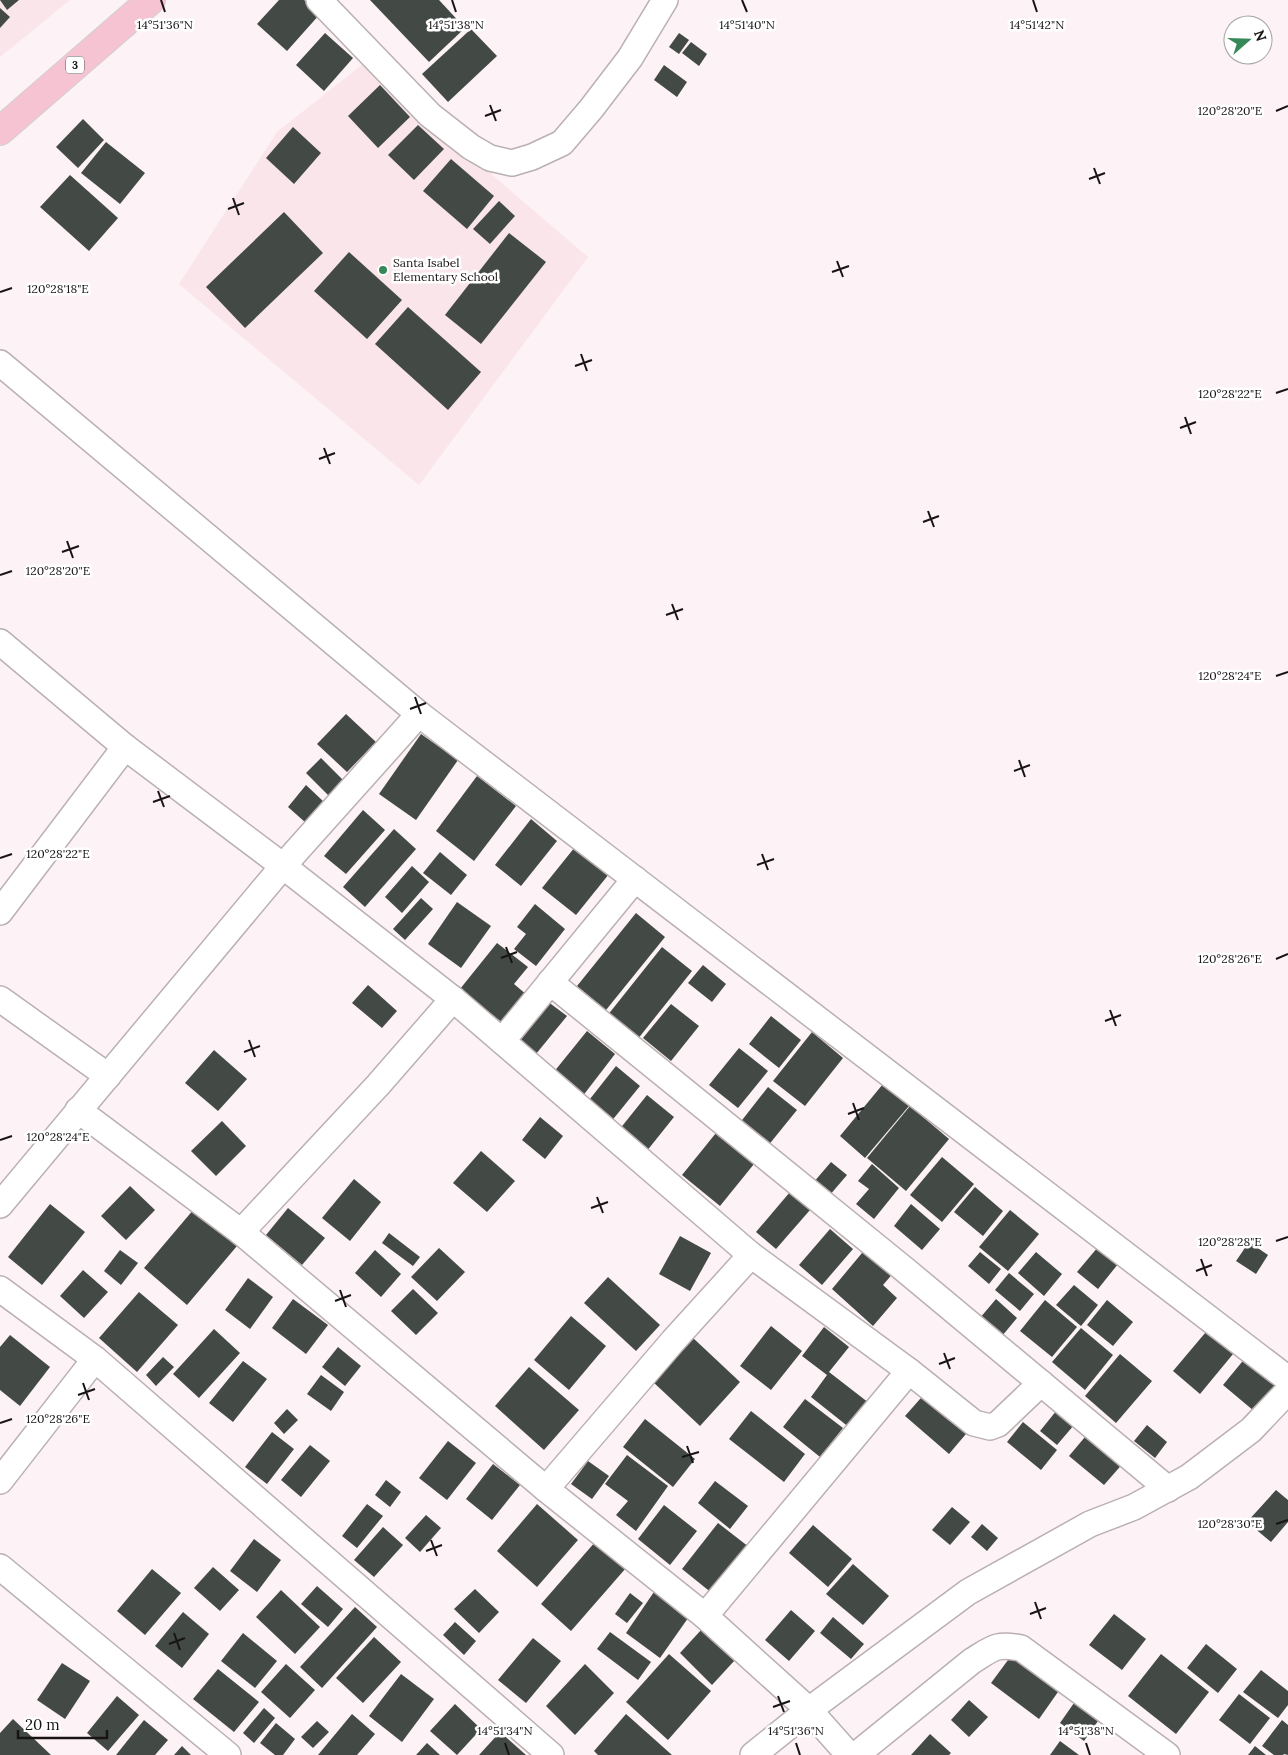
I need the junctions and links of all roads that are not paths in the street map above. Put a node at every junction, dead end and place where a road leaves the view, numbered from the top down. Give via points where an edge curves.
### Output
1 (151, 0) edge
2 (319, 0) edge
3 (665, 0) edge
4 (0, 131) edge
5 (0, 363) edge
6 (0, 642) edge
7 (419, 714) junction
8 (125, 747) junction
9 (283, 866) junction
10 (635, 879) junction
11 (0, 912) edge
12 (550, 982) junction
13 (0, 999) edge
14 (453, 999) junction
15 (502, 1041) junction
16 (108, 1076) junction
17 (78, 1110) junction
18 (0, 1205) edge
19 (241, 1232) junction
20 (751, 1255) junction
21 (0, 1289) edge
22 (95, 1359) junction
23 (909, 1371) junction
24 (1288, 1379) edge
25 (1040, 1383) junction
26 (1288, 1391) edge
27 (0, 1481) edge
28 (1168, 1489) junction
29 (546, 1490) junction
30 (0, 1567) edge
31 (705, 1616) junction
32 (809, 1710) junction
33 (228, 1755) edge
34 (551, 1755) edge
35 (753, 1755) edge
36 (849, 1755) edge
37 (856, 1755) edge
38 (1167, 1755) edge

1 - 4 highway, 3
2 - 3 street via 430,115 471,147 490,158 512,163 562,143 630,58
5 - 7 street
6 - 8 street
7 - 9 street
7 - 10 street
8 - 9 street
8 - 11 street
9 - 14 street
9 - 16 street
10 - 12 street
10 - 24 street
12 - 15 street
12 - 25 street
13 - 16 street
14 - 15 street
14 - 19 street
15 - 20 street
16 - 17 street
17 - 18 street
17 - 19 street
19 - 29 street
20 - 23 street
20 - 29 street via 673,1340
21 - 22 street
22 - 27 street
22 - 34 street
23 - 25 street via 974,1423 990,1427 998,1424
23 - 31 street
25 - 28 street
26 - 28 street via 1251,1430
28 - 32 street via 1134,1507 1090,1524 968,1592
29 - 31 street
30 - 33 street
31 - 32 street
32 - 35 street
32 - 36 street
37 - 38 street via 972,1662 1003,1645 1021,1648

